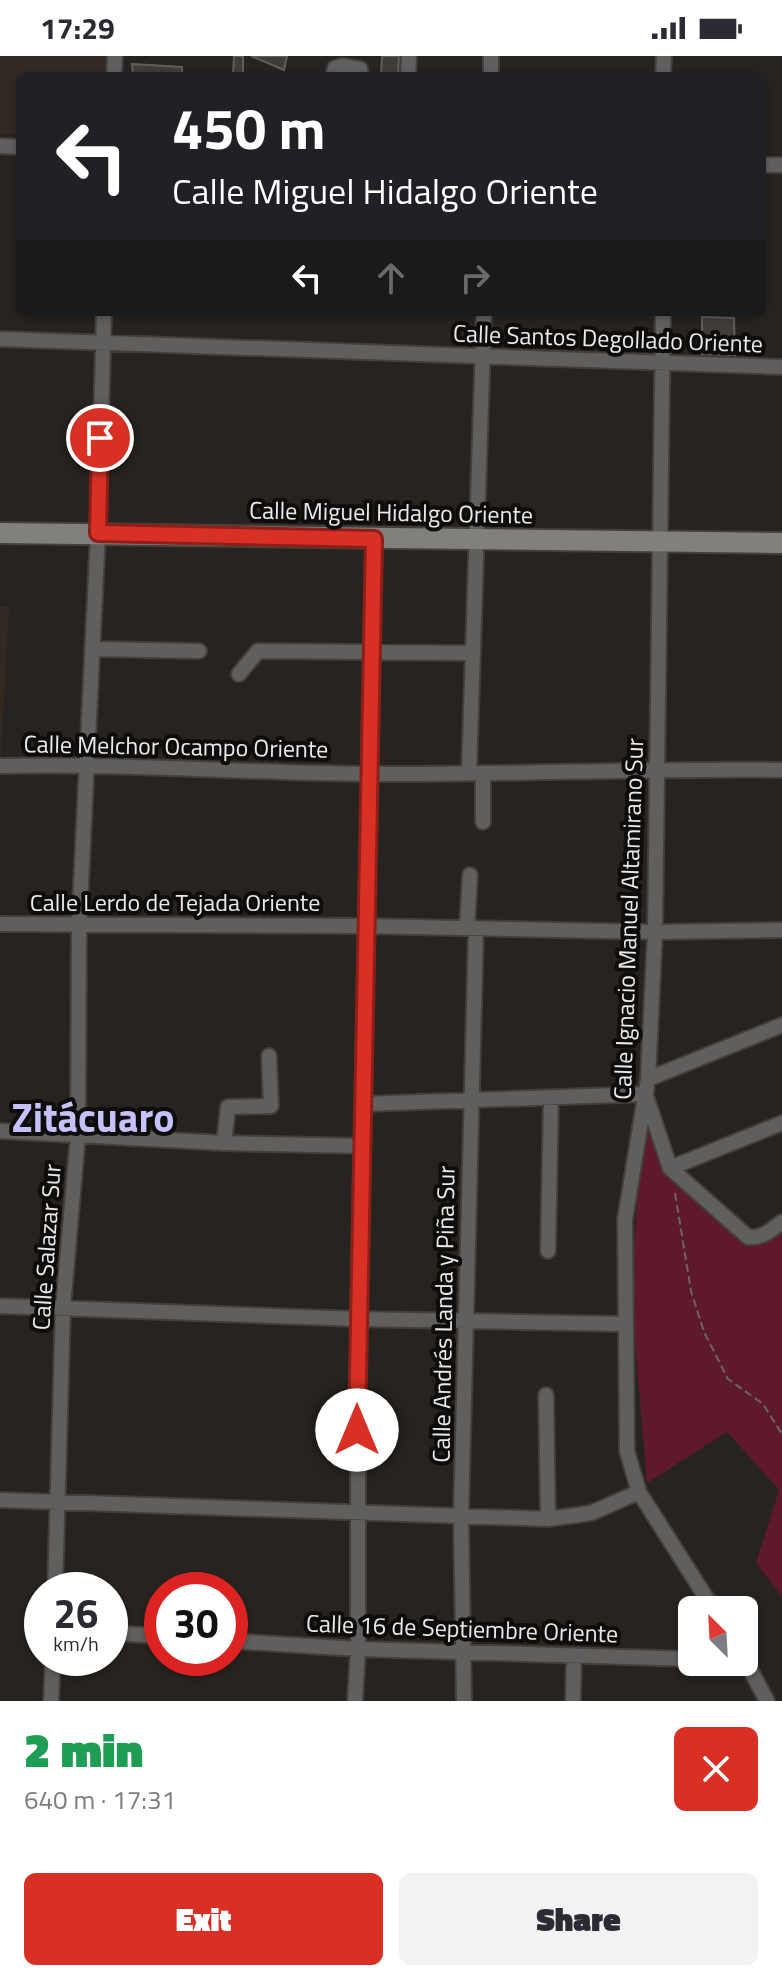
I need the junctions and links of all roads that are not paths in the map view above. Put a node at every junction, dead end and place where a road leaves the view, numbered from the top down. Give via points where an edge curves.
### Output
1 (334, 72) edge
2 (360, 72) edge
3 (104, 316) edge
4 (484, 316) edge
5 (663, 316) edge
6 (0, 339) edge
7 (102, 342) junction
8 (482, 357) junction
9 (663, 363) junction
10 (782, 367) edge
11 (0, 533) edge
12 (98, 533) junction
13 (374, 539) junction
14 (475, 539) junction
15 (660, 542) junction
16 (782, 543) edge
17 (92, 649) junction
18 (199, 651) dead end
19 (372, 652) junction
20 (472, 653) junction
21 (239, 674) dead end
22 (85, 764) junction
23 (0, 766) edge
24 (659, 769) junction
25 (782, 770) edge
26 (476, 773) junction
27 (369, 774) junction
28 (483, 822) dead end
29 (470, 875) dead end
30 (0, 924) edge
31 (79, 925) junction
32 (366, 926) junction
33 (472, 928) junction
34 (782, 930) edge
35 (655, 932) junction
36 (782, 1025) edge
37 (269, 1056) dead end
38 (647, 1087) junction
39 (551, 1099) junction
40 (471, 1101) junction
41 (363, 1104) junction
42 (782, 1123) edge
43 (0, 1131) edge
44 (78, 1135) junction
45 (224, 1143) junction
46 (361, 1146) junction
47 (670, 1168) junction
48 (782, 1222) edge
49 (548, 1251) dead end
50 (0, 1306) edge
51 (63, 1307) junction
52 (358, 1319) junction
53 (465, 1320) junction
54 (624, 1324) junction
55 (546, 1395) dead end
56 (639, 1492) junction
57 (0, 1500) edge
58 (57, 1503) junction
59 (357, 1513) junction
60 (461, 1516) junction
61 (548, 1519) junction
62 (55, 1572) edge
63 (705, 1596) edge
64 (248, 1642) edge
65 (358, 1649) junction
66 (461, 1652) junction
67 (574, 1657) junction
68 (678, 1659) edge
69 (52, 1676) edge
70 (753, 1676) edge
71 (51, 1701) edge
72 (355, 1701) edge
73 (464, 1701) edge
74 (573, 1701) edge
75 (767, 1701) edge

1 - 2 street via 342,66
3 - 7 street, Calle Salazar Sur
4 - 8 street
5 - 9 street, Calle Ignacio Manuel Altamirano Sur
6 - 7 street, Calle Santos Degollado Oriente
7 - 8 street, Calle Santos Degollado Oriente
7 - 12 street, Calle Salazar Sur
8 - 9 street, Calle Santos Degollado Oriente
8 - 14 street
9 - 10 street, Calle Santos Degollado Oriente
9 - 15 street, Calle Ignacio Manuel Altamirano Sur
11 - 12 street, Calle Miguel Hidalgo Oriente
12 - 13 street, Calle Miguel Hidalgo Oriente
12 - 17 street, Calle Salazar Sur
13 - 14 street, Calle Miguel Hidalgo Oriente
13 - 19 street
14 - 15 street, Calle Miguel Hidalgo Oriente
14 - 20 street
15 - 16 street, Calle Miguel Hidalgo Oriente
15 - 24 street, Calle Ignacio Manuel Altamirano Sur
17 - 18 street
17 - 22 street, Calle Salazar Sur
19 - 20 street
19 - 21 street via 258,651
19 - 27 street
20 - 26 street
22 - 23 street, Calle Melchor Ocampo Oriente
22 - 27 street, Calle Melchor Ocampo Oriente
22 - 31 street, Calle Salazar Sur
24 - 25 street, Calle Melchor Ocampo Oriente
24 - 26 street, Calle Melchor Ocampo Oriente
24 - 35 street, Calle Ignacio Manuel Altamirano Sur
26 - 27 street, Calle Melchor Ocampo Oriente
26 - 28 street
27 - 32 street
29 - 33 street, Calle Andrés Landa y Piña Sur
30 - 31 street, Calle Lerdo de Tejada Oriente
31 - 32 street, Calle Lerdo de Tejada Oriente
31 - 44 street, Calle Salazar Sur
32 - 33 street, Calle Lerdo de Tejada Oriente
32 - 41 street
33 - 35 street, Calle Lerdo de Tejada Oriente
33 - 40 street, Calle Andrés Landa y Piña Sur
34 - 35 street, Calle Lerdo de Tejada Oriente
35 - 38 street, Calle Ignacio Manuel Altamirano Sur
36 - 38 street
37 - 45 street via 271,1106 228,1107
38 - 39 street
38 - 47 street
38 - 54 street, Calle Ignacio Manuel Altamirano Sur via 625,1219
39 - 40 street
39 - 49 street
40 - 41 street
40 - 53 street, Calle Andrés Landa y Piña Sur
41 - 46 street
42 - 47 street
43 - 44 street
44 - 45 street
44 - 51 street, Calle Salazar Sur
45 - 46 street
46 - 52 street
47 - 48 street via 748,1237 764,1235
50 - 51 street
51 - 52 street
51 - 58 street, Calle Salazar Sur
52 - 53 street
52 - 59 street
53 - 54 street
53 - 60 street, Calle Andrés Landa y Piña Sur
54 - 56 street, Calle Ignacio Manuel Altamirano Sur via 627,1451
55 - 61 street
56 - 61 street via 591,1513
56 - 63 street, Calle Ignacio Manuel Altamirano Sur
57 - 58 street
58 - 59 street
58 - 62 street, Calle Salazar Sur
59 - 60 street
59 - 65 street
60 - 61 street
60 - 66 street, Calle Andrés Landa y Piña Sur
64 - 65 street, Calle 16 de Septiembre Oriente
65 - 66 street, Calle 16 de Septiembre Oriente
65 - 72 street
66 - 67 street, Calle 16 de Septiembre Oriente
66 - 73 street, Calle Andrés Landa y Piña Sur
67 - 68 street, Calle 16 de Septiembre Oriente
67 - 74 street
69 - 71 street
70 - 75 street

